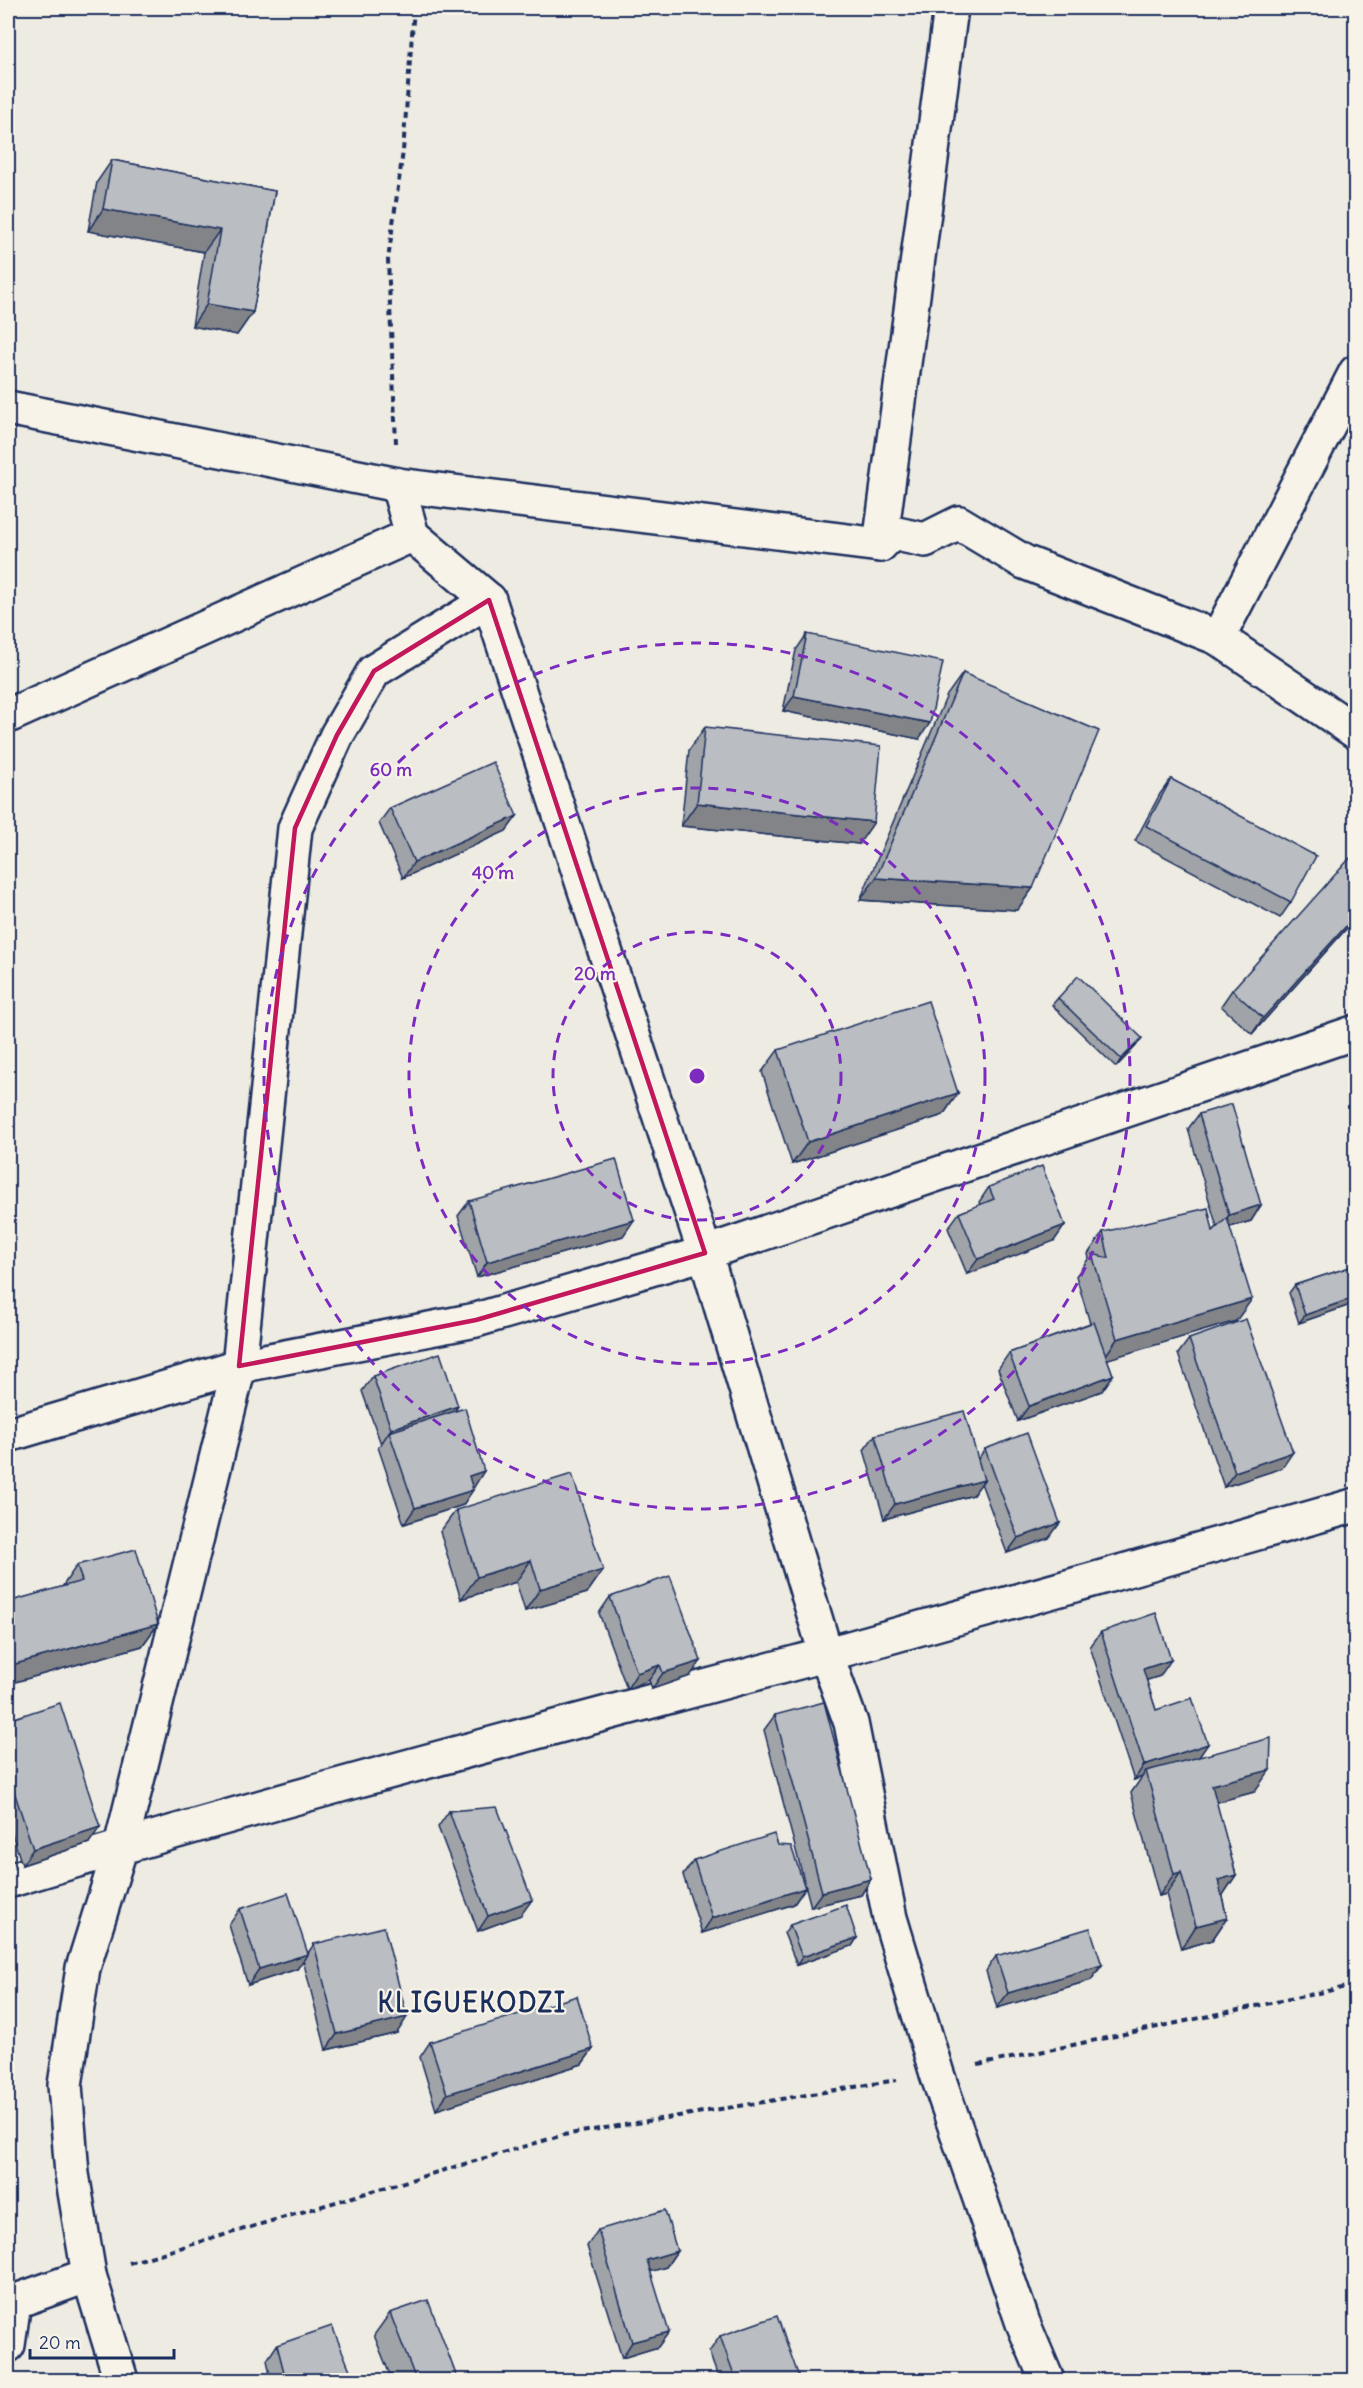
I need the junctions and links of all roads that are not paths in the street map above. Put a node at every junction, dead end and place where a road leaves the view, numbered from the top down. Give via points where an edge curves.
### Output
1 (951, 8) edge
2 (1356, 372) edge
3 (8, 408) edge
4 (398, 485) junction
5 (412, 535) junction
6 (880, 545) junction
7 (489, 600) junction
8 (1218, 638) junction
9 (8, 716) edge
10 (1356, 732) edge
11 (1356, 1032) edge
12 (705, 1253) junction
13 (239, 1366) junction
14 (8, 1435) edge
15 (1356, 1505) edge
16 (826, 1654) junction
17 (121, 1846) junction
18 (8, 1881) edge
19 (89, 2275) junction
20 (11, 2302) edge
21 (8, 2345) edge
22 (121, 2380) edge
23 (1047, 2380) edge

1 - 6 street
2 - 8 street
3 - 4 street
4 - 5 street
4 - 6 street
5 - 7 street
5 - 9 street
6 - 8 street via 892,534 925,540 958,523 1024,562
7 - 12 street
7 - 13 street via 374,671 337,735 295,828
8 - 10 street
11 - 12 street
12 - 13 street via 476,1320
12 - 16 street
13 - 14 street
13 - 17 street
15 - 16 street
16 - 17 street
16 - 23 street via 850,1723 890,1918 937,2074 1023,2324
17 - 18 street
17 - 19 street via 83,1968 65,2085 72,2174
19 - 20 street
19 - 22 street
20 - 21 street

